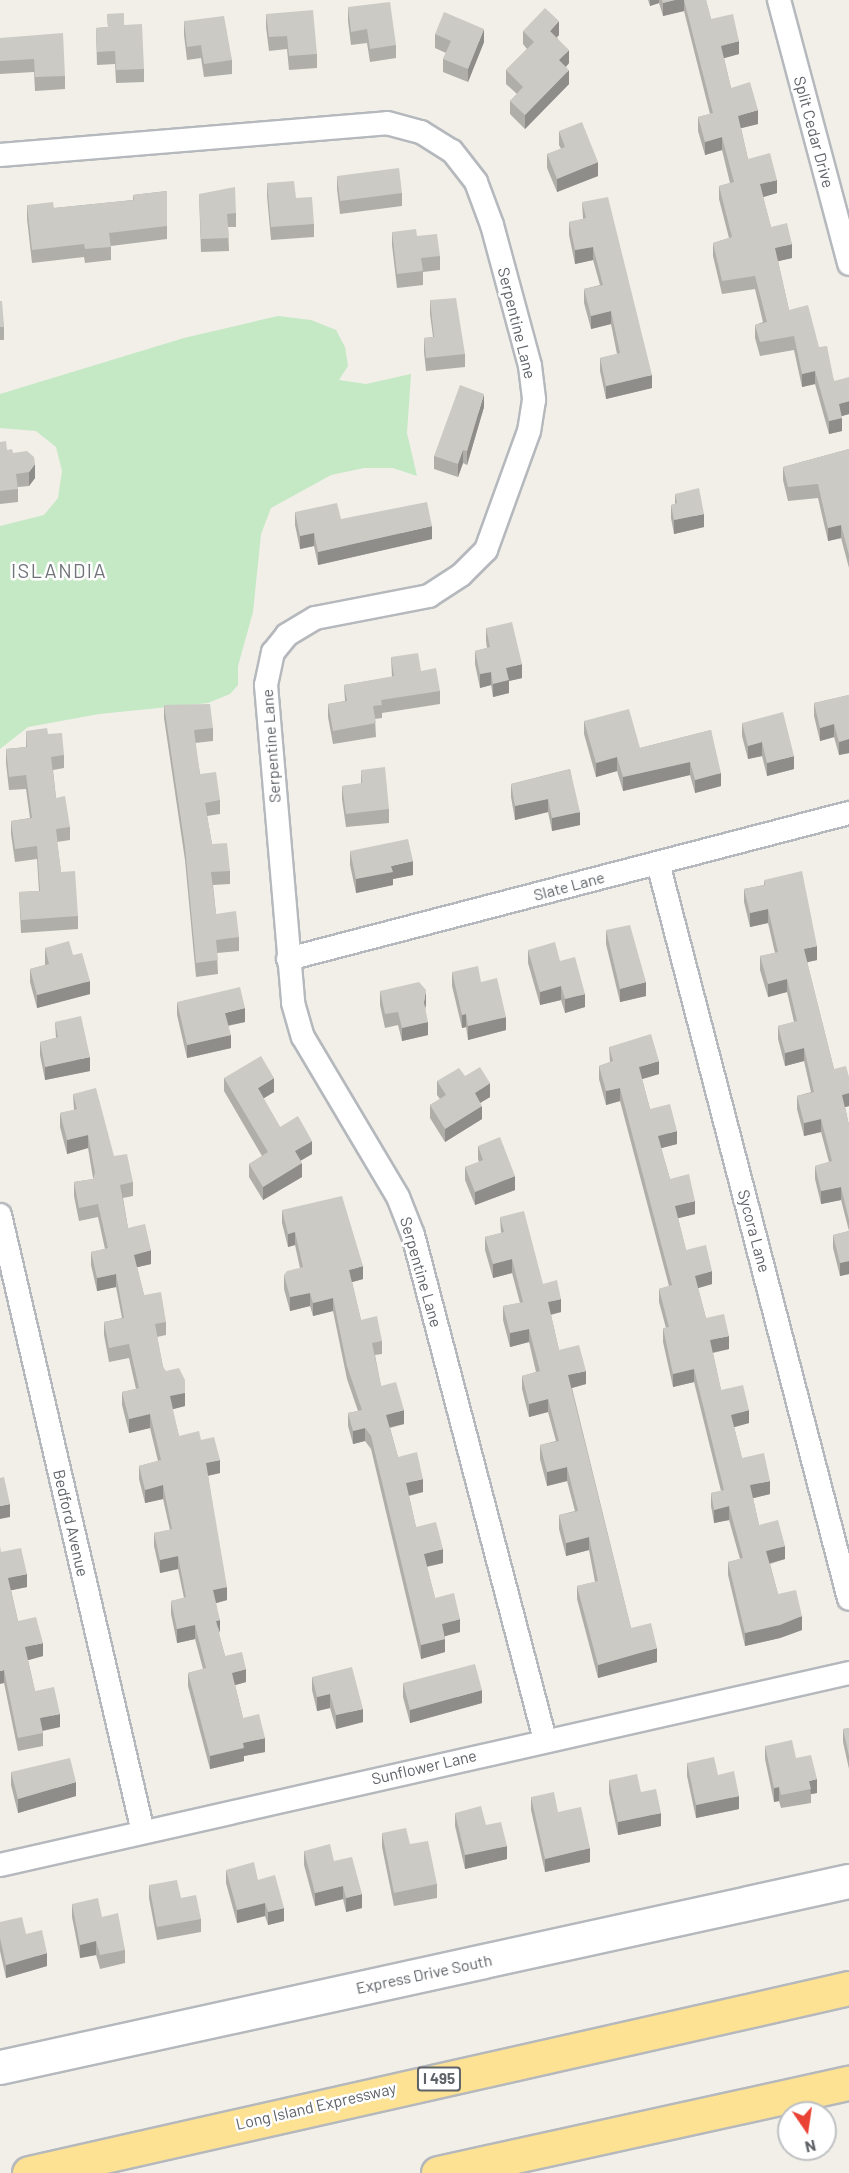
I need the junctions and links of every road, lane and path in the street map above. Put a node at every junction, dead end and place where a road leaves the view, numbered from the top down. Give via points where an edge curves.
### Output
1 (779, 0) edge
2 (0, 155) edge
3 (849, 264) edge
4 (849, 813) edge
5 (658, 863) junction
6 (288, 959) junction
7 (0, 1215) edge
8 (849, 1599) edge
9 (849, 1673) edge
10 (545, 1740) junction
11 (143, 1832) junction
12 (0, 1865) edge
13 (849, 1881) edge
14 (849, 1988) edge
15 (0, 2067) edge
16 (849, 2083) edge
17 (29, 2173) edge
18 (438, 2173) edge

1 - 3 street, Split Cedar Drive
2 - 6 street, Serpentine Lane via 387,123 422,132 452,151 476,182 492,225 530,366 534,400 529,431 486,550 461,575 429,596 315,618 287,635 273,652 266,685
4 - 5 street, Slate Lane
5 - 6 street, Slate Lane
5 - 8 street, Sycora Lane
6 - 10 street, Serpentine Lane via 293,1003 303,1037 398,1197 413,1235
7 - 11 street, Bedford Avenue
9 - 10 street, Sunflower Lane
10 - 11 street, Sunflower Lane
11 - 12 street, Sunflower Lane
13 - 15 main road, Express Drive South
14 - 17 highway, Long Island Expressway / I 495
16 - 18 highway

